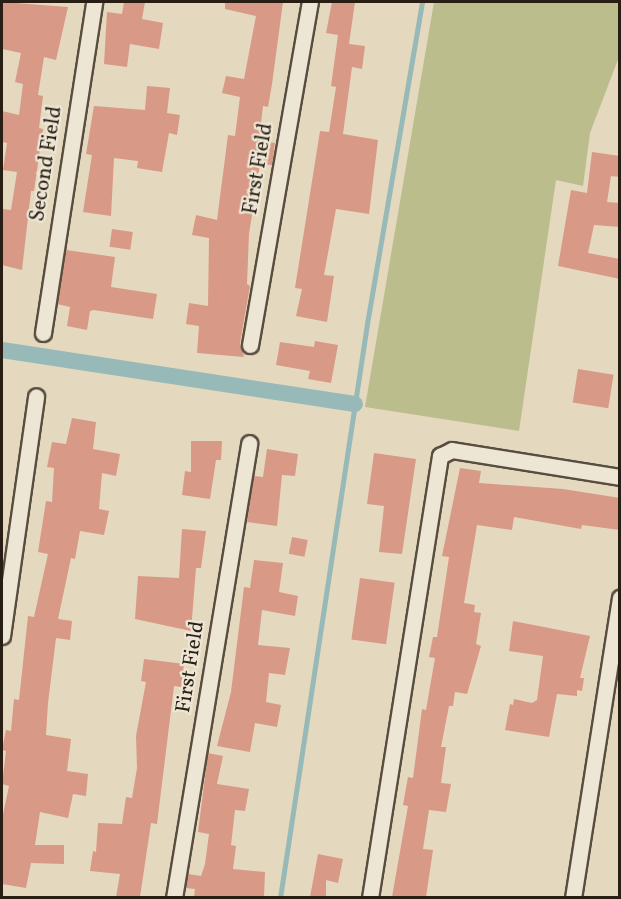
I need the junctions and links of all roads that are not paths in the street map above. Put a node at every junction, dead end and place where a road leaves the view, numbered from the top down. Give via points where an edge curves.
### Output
1 (94, 2) edge
2 (309, 2) edge
3 (43, 333) dead end
4 (250, 345) dead end
5 (36, 396) dead end
6 (249, 443) dead end
7 (620, 477) edge
8 (620, 598) edge
9 (2, 636) edge
10 (174, 897) edge
11 (370, 897) edge
12 (573, 897) edge

1 - 3 street, Second Field
2 - 4 street, First Field
5 - 9 street
6 - 10 street, First Field
7 - 11 street via 452,450 440,456
8 - 12 street

